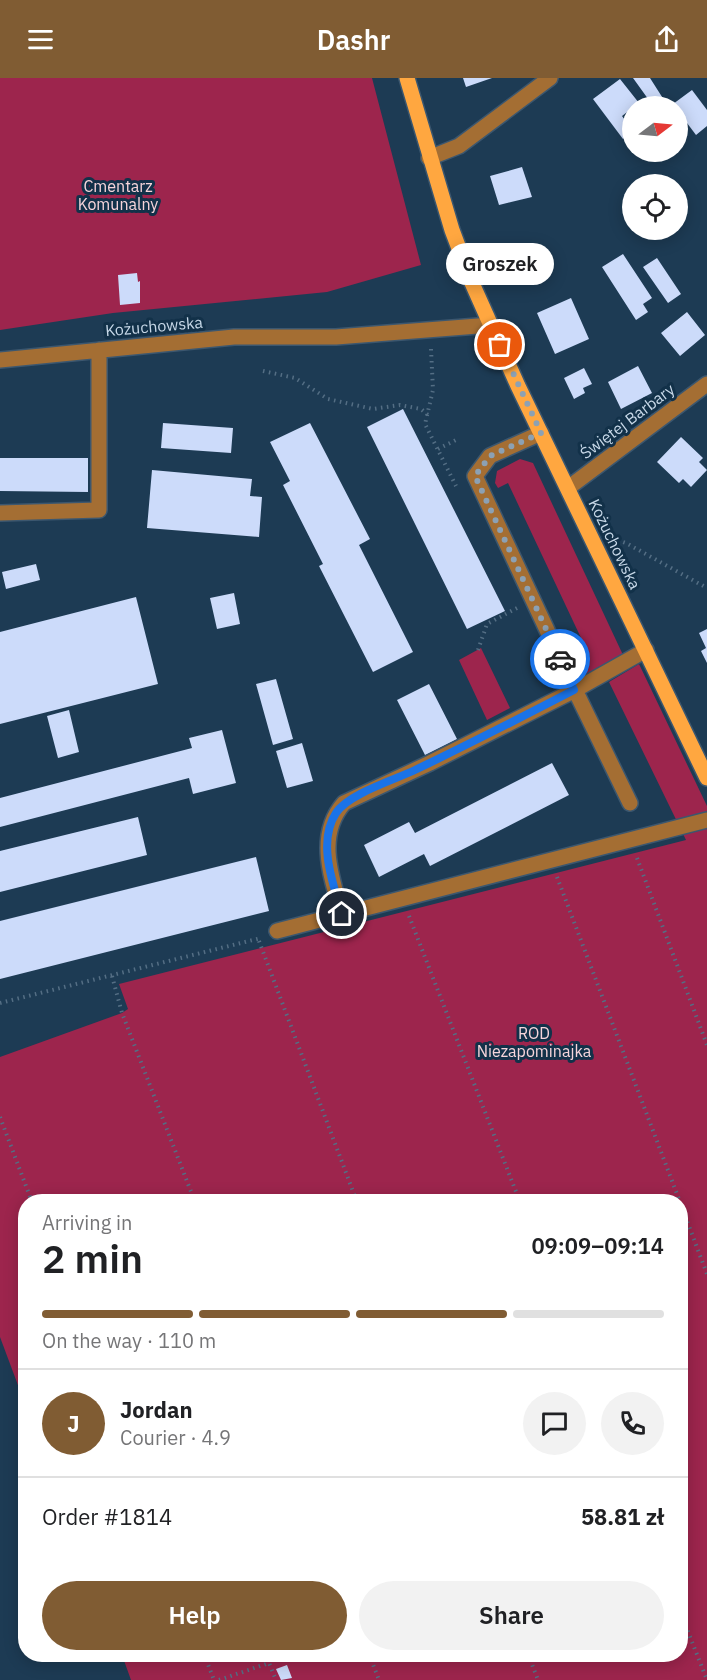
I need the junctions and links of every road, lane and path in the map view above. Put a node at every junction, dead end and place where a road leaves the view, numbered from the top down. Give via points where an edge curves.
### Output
1 (407, 78) edge
2 (550, 78) edge
3 (429, 158) junction
4 (490, 325) junction
5 (430, 330) junction
6 (99, 350) junction
7 (0, 360) edge
8 (262, 371) dead end
9 (707, 384) edge
10 (428, 415) junction
11 (541, 433) junction
12 (458, 439) dead end
13 (437, 449) junction
14 (568, 488) junction
15 (459, 491) dead end
16 (0, 513) edge
17 (589, 530) junction
18 (707, 588) edge
19 (512, 598) dead end
20 (478, 650) dead end
21 (646, 650) junction
22 (574, 690) junction
23 (707, 778) edge
24 (630, 803) dead end
25 (707, 820) edge
26 (630, 840) junction
27 (551, 861) junction
28 (402, 899) junction
29 (342, 914) junction
30 (277, 931) joint
31 (258, 939) junction
32 (112, 976) junction
33 (0, 1004) edge
34 (707, 1045) edge
35 (0, 1117) edge
36 (29, 1194) edge
37 (192, 1194) edge
38 (354, 1194) edge
39 (517, 1194) edge
40 (677, 1194) edge
41 (688, 1224) edge
42 (707, 1274) edge
43 (688, 1632) edge
44 (207, 1662) edge
45 (372, 1662) edge
46 (531, 1662) edge
47 (214, 1680) edge
48 (219, 1680) edge
49 (276, 1680) edge
50 (379, 1680) edge
51 (538, 1680) edge
52 (706, 1680) edge

1 - 3 main road, Kożuchowska
2 - 3 street via 459,146
3 - 4 main road, Kożuchowska via 452,230
4 - 5 street, Kożuchowska
4 - 11 main road, Kożuchowska
5 - 6 street, Kożuchowska via 336,337 234,337
5 - 10 path via 433,390
6 - 7 street, Kożuchowska
6 - 16 street via 99,510
8 - 10 path via 296,378 328,399 373,409 400,405
9 - 14 street, Świętej Barbary
10 - 13 path via 425,424
11 - 14 main road, Kożuchowska
11 - 22 street via 490,456 475,476
12 - 13 path
13 - 15 path
14 - 17 main road, Kożuchowska
17 - 18 path via 626,543
17 - 21 main road, Kożuchowska
19 - 20 path via 517,608 487,624
21 - 22 street
21 - 23 main road, Kożuchowska
22 - 24 street
22 - 29 street via 344,803 336,812 327,839 332,880
25 - 26 street
26 - 27 street
26 - 34 path
27 - 28 street
27 - 40 path
28 - 29 street
28 - 39 path
29 - 30 street
30 - 31 path
31 - 32 path
31 - 38 path
32 - 33 path
32 - 37 path via 122,1013
35 - 36 path
41 - 42 path
43 - 52 path
44 - 47 path
45 - 50 path
46 - 51 path
48 - 49 path via 269,1663

